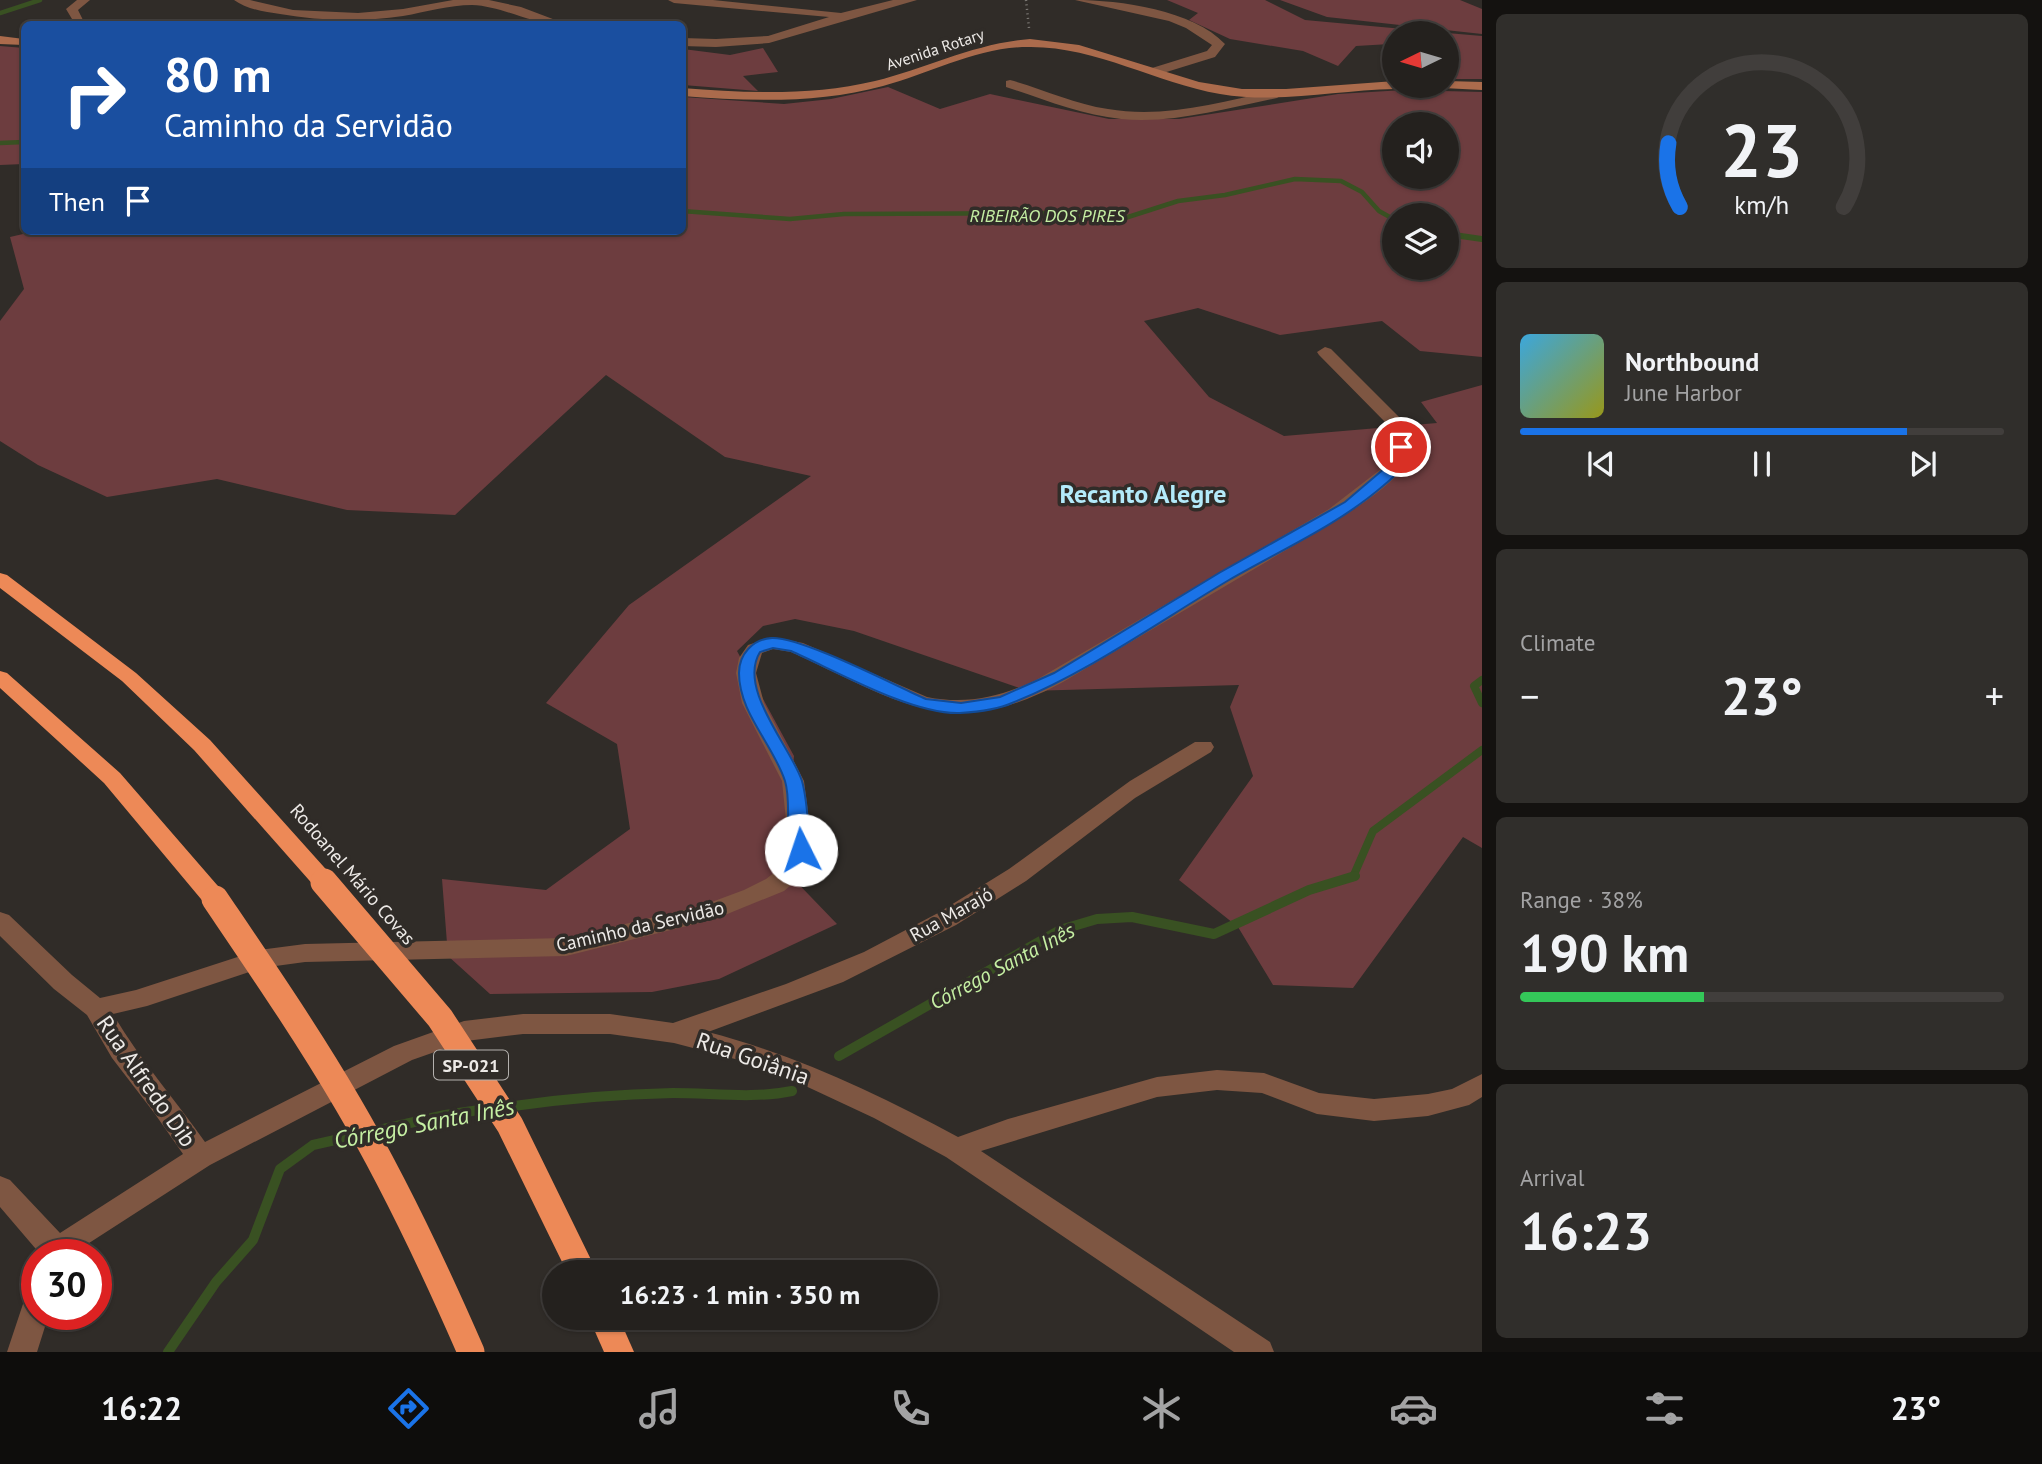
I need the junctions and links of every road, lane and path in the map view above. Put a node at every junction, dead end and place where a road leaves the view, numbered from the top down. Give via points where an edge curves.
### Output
1 (84, 0) edge
2 (240, 0) edge
3 (674, 0) edge
4 (911, 0) edge
5 (1026, 0) edge
6 (1081, 0) edge
7 (848, 14) junction
8 (78, 21) edge
9 (550, 21) edge
10 (0, 40) edge
11 (21, 42) edge
12 (686, 42) edge
13 (1030, 43) junction
14 (1156, 71) junction
15 (1010, 84) dead end
16 (1382, 85) edge
17 (1460, 85) edge
18 (1482, 86) edge
19 (686, 92) edge
20 (1277, 94) junction
21 (1325, 352) dead end
22 (0, 579) edge
23 (0, 677) edge
24 (1203, 747) dead end
25 (0, 921) edge
26 (96, 1008) junction
27 (674, 1033) junction
28 (1482, 1084) edge
29 (956, 1149) junction
30 (200, 1157) junction
31 (0, 1188) edge
32 (45, 1239) edge
33 (75, 1239) edge
34 (576, 1260) edge
35 (29, 1330) edge
36 (22, 1352) edge
37 (471, 1352) edge
38 (1259, 1352) edge

1 - 8 street via 72,9
2 - 9 street via 284,11 360,17 473,2
3 - 7 street
4 - 7 street
5 - 13 path
6 - 14 street via 1154,14 1208,34 1219,44 1211,54
7 - 12 street via 769,39
10 - 11 street
13 - 14 street, Avenida Rotary via 1084,49
13 - 19 street, Avenida Rotary via 975,50 880,84 838,92 744,96
14 - 20 street, Avenida Rotary via 1221,90
15 - 20 street via 1098,111 1131,115 1176,113
16 - 20 street, Avenida Rotary
17 - 18 street
21 - 26 street, Caminho da Servidão via 1392,419 1400,433 1399,463 1350,505 1060,676 989,705 940,707 921,703 796,648 772,643 755,649 746,673 753,703 793,781 801,850 795,869 753,897 706,914 566,947 305,953 259,960
22 - 34 highway, Rodoanel Mário Covas / SP-021, bridge via 139,686 202,745 440,1017 510,1125
23 - 37 highway, bridge via 112,778 215,898 328,1070 384,1168
24 - 27 street, Rua Marajó via 1116,800 984,898 938,923 789,994
25 - 26 street, Rua Alfredo Dib
26 - 30 street, Rua Alfredo Dib via 121,1051
27 - 29 street, Rua Goiânia via 791,1068
27 - 30 street, Rua Goiânia via 610,1024 523,1024 464,1031 402,1052
28 - 29 street via 1459,1098 1374,1111 1317,1103 1264,1083 1217,1080 1157,1087
29 - 38 street, Rua Goiânia
30 - 33 street, Rua Goiânia
31 - 32 street
35 - 36 street

